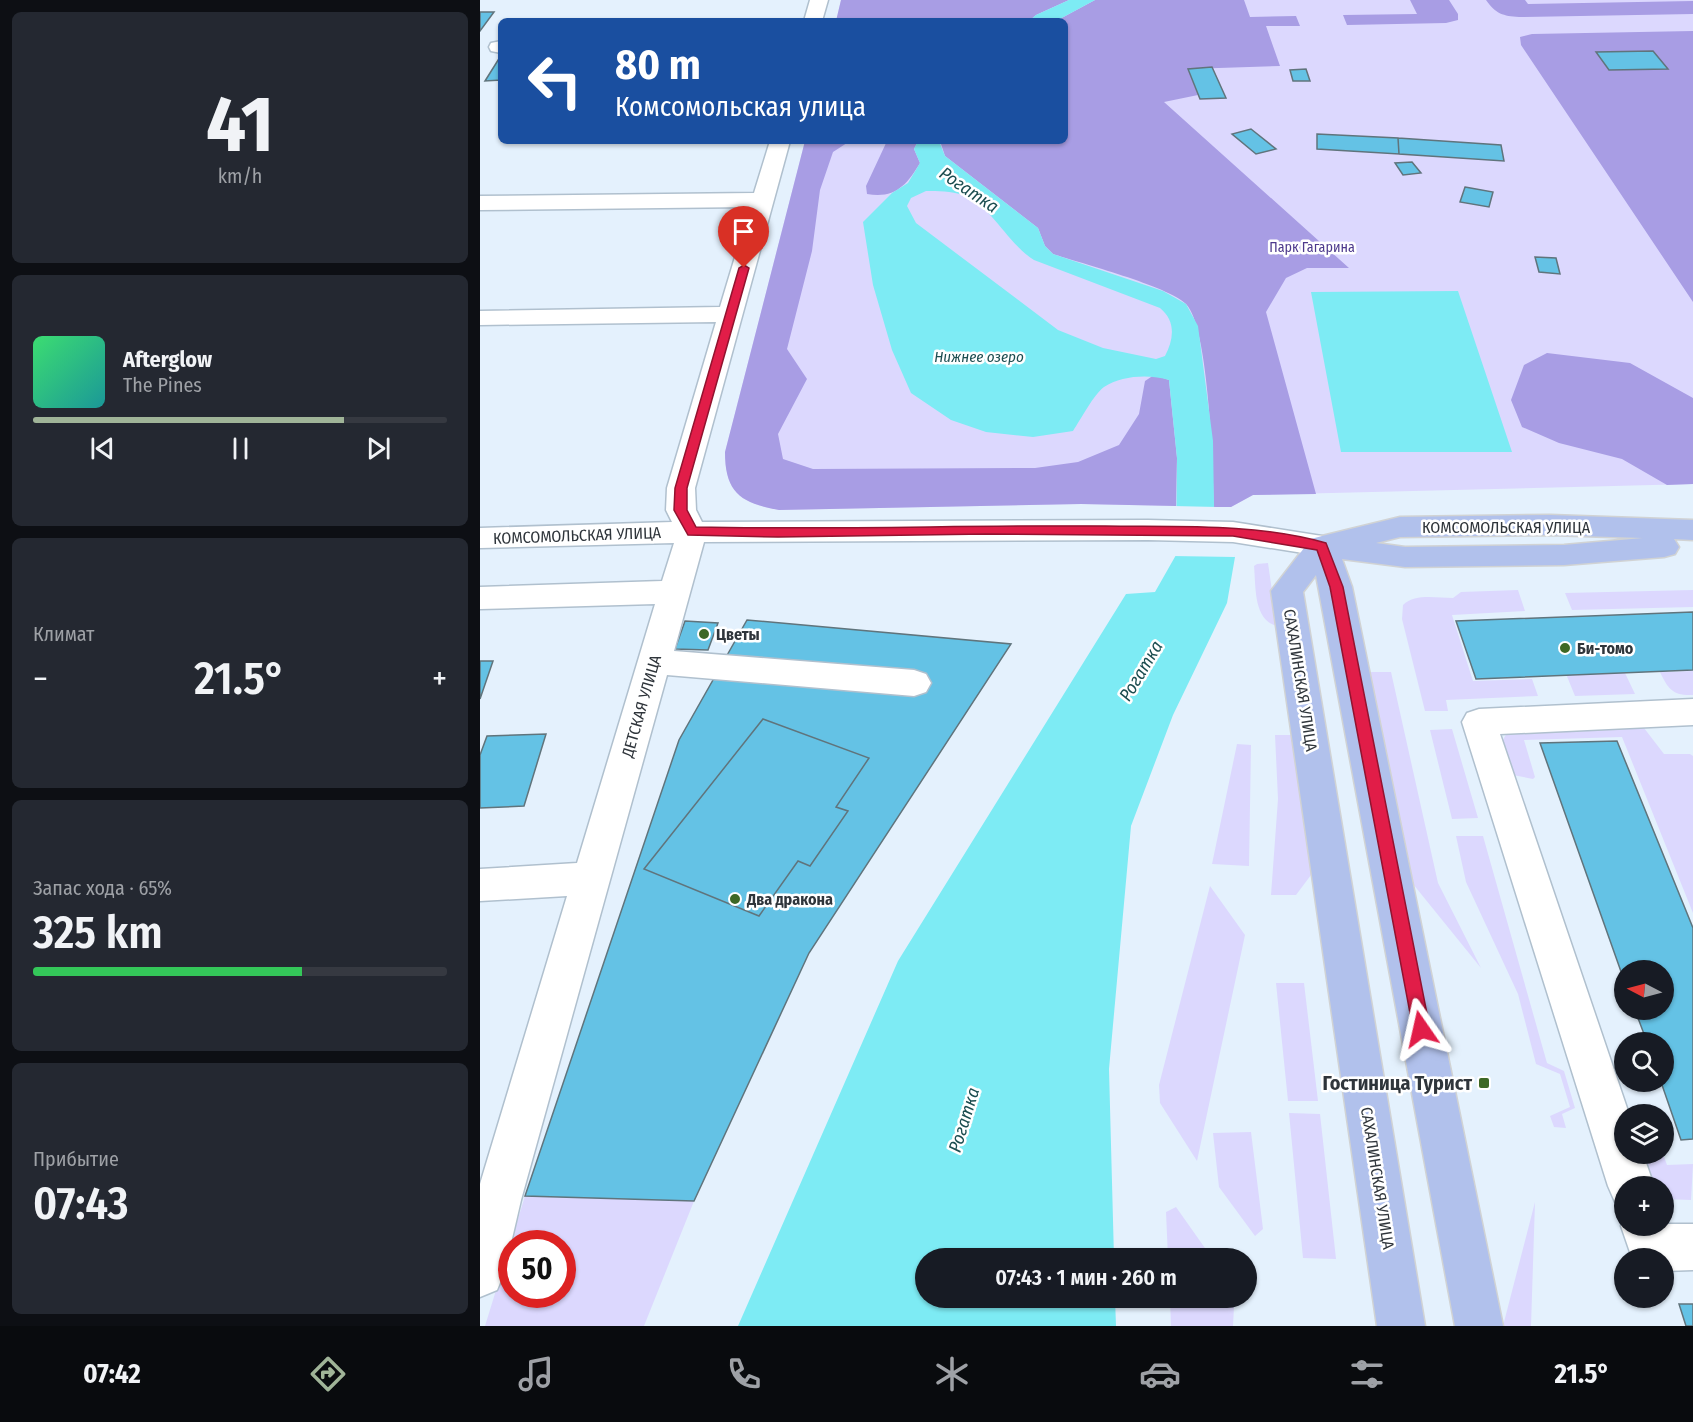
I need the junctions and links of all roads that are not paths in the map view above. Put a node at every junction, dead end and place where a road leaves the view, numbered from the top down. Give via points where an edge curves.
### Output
1 (819, 0) edge
2 (814, 18) edge
3 (779, 144) edge
4 (763, 200) junction
5 (480, 203) edge
6 (732, 314) junction
7 (480, 318) edge
8 (1693, 530) edge
9 (692, 532) junction
10 (480, 538) edge
11 (1693, 545) edge
12 (1322, 546) junction
13 (675, 592) junction
14 (480, 598) edge
15 (654, 662) junction
16 (914, 683) dead end
17 (1693, 712) edge
18 (591, 878) junction
19 (480, 885) edge
20 (1628, 1176) edge
21 (1647, 1236) edge
22 (1693, 1247) edge
23 (480, 1273) edge
24 (1401, 1326) edge
25 (1479, 1326) edge

1 - 2 street
3 - 4 street
4 - 5 street
4 - 6 street
6 - 7 street
6 - 9 street via 681,488 681,510
8 - 12 main road, КОМСОМОЛЬСКАЯ УЛИЦА via 1550,525 1400,528
9 - 10 street, КОМСОМОЛЬСКАЯ УЛИЦА
9 - 12 street, КОМСОМОЛЬСКАЯ УЛИЦА via 1148,530 1233,532
9 - 13 street, ДЕТСКАЯ УЛИЦА
11 - 12 main road, КОМСОМОЛЬСКАЯ УЛИЦА via 1564,555 1405,557
12 - 24 main road, САХАЛИНСКАЯ УЛИЦА via 1287,591
12 - 25 main road via 1336,587
13 - 14 street
13 - 15 street, ДЕТСКАЯ УЛИЦА
15 - 16 street
15 - 18 street, ДЕТСКАЯ УЛИЦА
17 - 20 street via 1479,722
18 - 19 street
18 - 23 street, ДЕТСКАЯ УЛИЦА
21 - 22 street via 1651,1248

